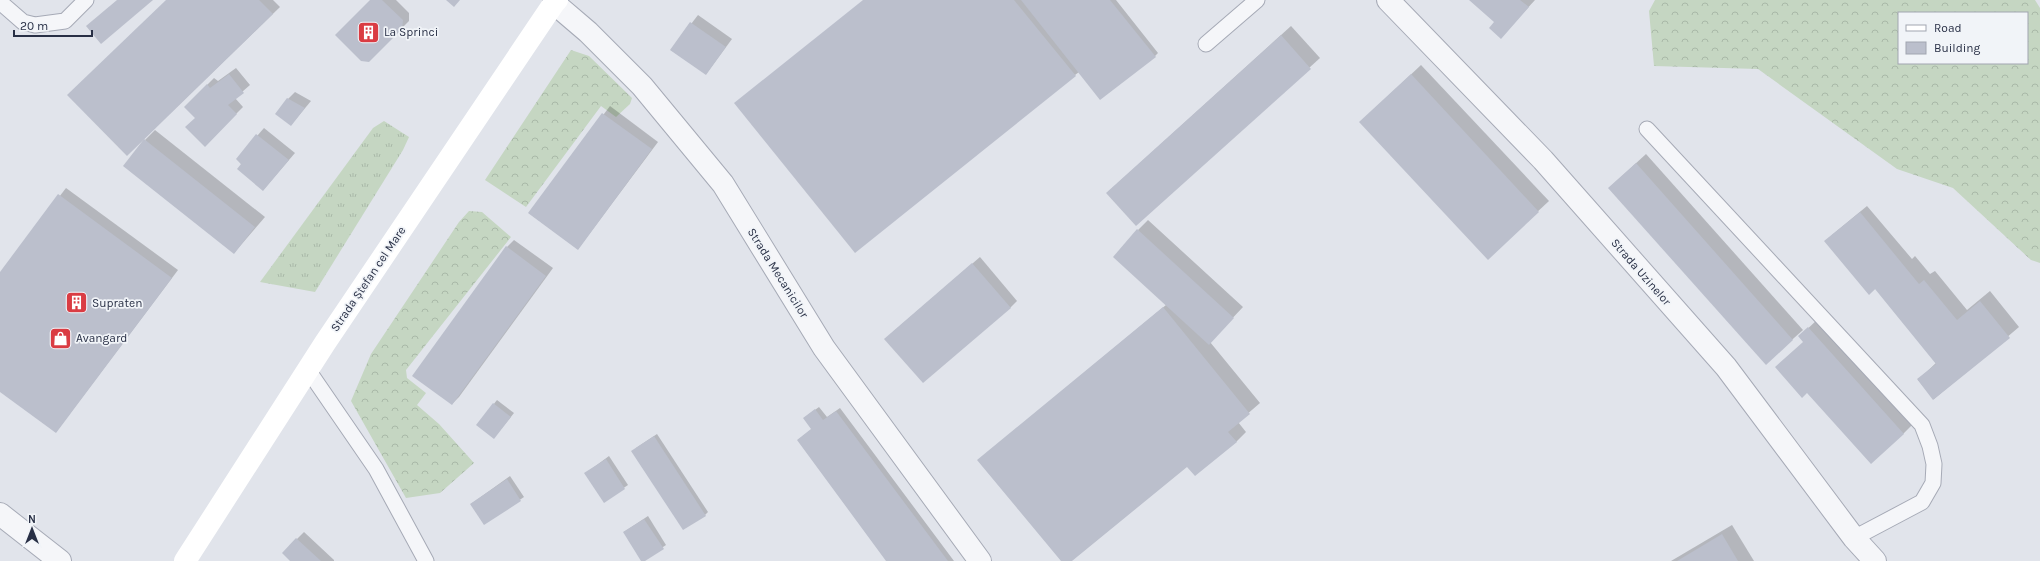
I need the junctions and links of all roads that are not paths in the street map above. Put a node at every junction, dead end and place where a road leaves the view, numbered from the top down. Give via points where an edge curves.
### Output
1 (86, 0) edge
2 (1257, 0) edge
3 (1388, 0) edge
4 (555, 1) edge
5 (0, 2) edge
6 (1206, 44) dead end
7 (1647, 129) dead end
8 (308, 370) junction
9 (0, 514) edge
10 (1854, 538) junction
11 (60, 561) edge
12 (185, 561) edge
13 (426, 561) edge
14 (980, 561) edge
15 (1875, 561) edge

1 - 5 lane via 64,21 35,25 23,22
2 - 6 lane
3 - 10 street, Strada Uzinelor via 1543,160 1726,367
4 - 8 main road, Strada Ștefan cel Mare
4 - 14 street, Strada Mecanicilor via 642,86 723,184 824,348
7 - 10 lane via 1922,425 1934,464 1933,483 1926,496 1922,502
8 - 12 main road, Strada Ștefan cel Mare
8 - 13 lane via 376,469
9 - 11 street
10 - 15 street, Strada Uzinelor

